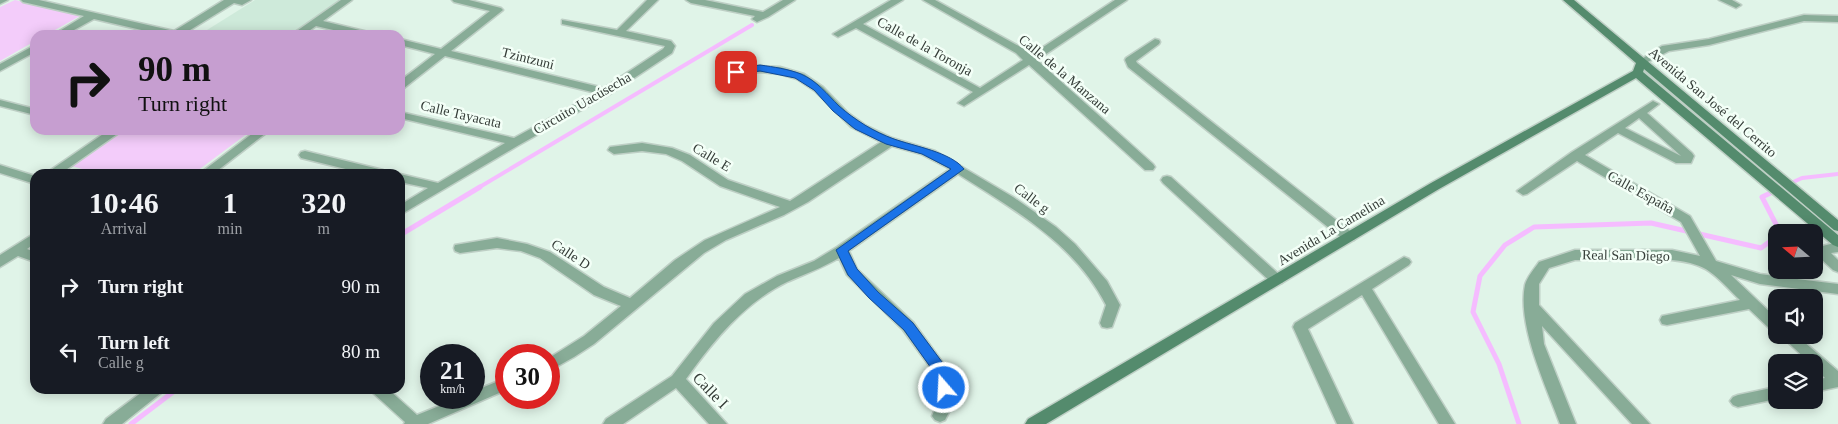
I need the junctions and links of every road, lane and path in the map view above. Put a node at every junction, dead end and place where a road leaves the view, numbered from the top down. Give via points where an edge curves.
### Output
1 (26, 0) edge
2 (231, 0) edge
3 (347, 0) edge
4 (457, 0) edge
5 (653, 0) edge
6 (691, 0) edge
7 (790, 0) edge
8 (898, 0) edge
9 (928, 0) edge
10 (1122, 0) edge
11 (1568, 0) edge
12 (1724, 0) edge
13 (1736, 5) dead end
14 (92, 16) junction
15 (1838, 19) edge
16 (314, 22) junction
17 (566, 22) dead end
18 (856, 24) junction
19 (67, 30) edge
20 (153, 30) edge
21 (183, 30) edge
22 (303, 30) edge
23 (347, 30) edge
24 (619, 33) junction
25 (838, 34) dead end
26 (1155, 42) dead end
27 (405, 43) edge
28 (443, 52) junction
29 (30, 53) edge
30 (1030, 60) junction
31 (1640, 67) junction
32 (0, 68) edge
33 (736, 72) dead end
34 (405, 82) edge
35 (606, 92) junction
36 (980, 92) junction
37 (0, 103) edge
38 (964, 103) dead end
39 (1653, 104) dead end
40 (30, 111) edge
41 (1640, 113) junction
42 (405, 116) edge
43 (1617, 128) junction
44 (105, 135) edge
45 (257, 135) edge
46 (515, 142) junction
47 (890, 142) junction
48 (614, 150) dead end
49 (305, 155) dead end
50 (1576, 156) junction
51 (1149, 167) dead end
52 (0, 169) edge
53 (58, 169) edge
54 (212, 169) edge
55 (362, 169) edge
56 (958, 169) junction
57 (30, 178) edge
58 (405, 179) edge
59 (1167, 180) dead end
60 (440, 187) junction
61 (1523, 191) dead end
62 (791, 206) junction
63 (405, 208) edge
64 (1838, 227) edge
65 (1348, 237) junction
66 (30, 240) edge
67 (1838, 242) edge
68 (1838, 247) edge
69 (460, 248) dead end
70 (16, 250) junction
71 (842, 250) junction
72 (1823, 251) edge
73 (30, 255) edge
74 (1823, 257) edge
75 (0, 262) edge
76 (1404, 262) dead end
77 (1710, 263) junction
78 (1838, 268) edge
79 (1788, 279) edge
80 (1277, 280) junction
81 (1785, 282) junction
82 (1364, 287) junction
83 (1838, 289) edge
84 (1751, 303) junction
85 (631, 304) junction
86 (1532, 307) junction
87 (1768, 319) edge
88 (1667, 320) dead end
89 (1106, 323) dead end
90 (1797, 344) edge
91 (560, 359) edge
92 (677, 380) junction
93 (1838, 380) edge
94 (1823, 384) edge
95 (495, 389) edge
96 (150, 394) edge
97 (383, 394) edge
98 (1768, 395) edge
99 (1738, 401) dead end
100 (940, 416) dead end
101 (413, 423) edge
102 (111, 424) edge
103 (611, 424) edge
104 (719, 424) edge
105 (1033, 424) edge
106 (1345, 424) edge
107 (1447, 424) edge
108 (1568, 424) edge
109 (1642, 424) edge

1 - 14 street
2 - 21 street
3 - 16 street
4 - 28 street via 498,10
5 - 24 street
6 - 7 street via 761,17
8 - 18 street
9 - 30 street, Calle de la Manzana via 1020,51
10 - 30 street
11 - 31 street, Avenida San José del Cerrito
12 - 13 street
14 - 19 street
14 - 20 street
15 - 31 street via 1804,18 1709,42 1666,48
16 - 22 street
16 - 23 street
17 - 24 street, Circuito Uacúsecha
18 - 25 street
18 - 36 street, Calle de la Toronja
24 - 35 street, Circuito Uacúsecha via 670,46
26 - 65 street via 1130,60 1132,65
27 - 28 street, Tzintzuni
28 - 34 street
28 - 35 street, Tzintzuni
29 - 32 street
30 - 36 street
30 - 51 street, Calle de la Manzana
31 - 64 street, Avenida San José del Cerrito
31 - 65 street, Avenida La Camelina
31 - 67 street, Avenida San José del Cerrito via 1764,180
33 - 47 street, Calle g via 760,68 799,76 817,88 859,127
35 - 46 street, Circuito Uacúsecha
36 - 38 street
37 - 40 street
39 - 41 street
41 - 43 street
41 - 43 street via 1688,156 1687,160 1672,157
42 - 46 street, Calle Tayacata
43 - 50 street
44 - 53 street
45 - 54 street
46 - 60 street, Circuito Uacúsecha
47 - 56 street, Calle g via 926,152
47 - 62 street
48 - 62 street, Calle E via 642,147 668,151 686,158 724,183
49 - 55 street
50 - 61 street
50 - 77 street, Calle España via 1680,214 1691,225
52 - 57 street
56 - 71 street
56 - 89 street, Calle g via 1011,199 1070,246 1106,289 1113,305
58 - 60 street
59 - 80 street
60 - 63 street, Circuito Uacúsecha
62 - 85 street via 702,248 676,265
65 - 80 street, Avenida La Camelina
66 - 70 street
68 - 72 street
69 - 85 street, Calle D via 497,243 522,246 545,255 599,291
70 - 73 street
70 - 75 street
71 - 92 street via 750,298 719,327
71 - 100 street via 852,272 908,326 943,374 946,402
74 - 78 street
76 - 82 street
77 - 81 street, Real San Diego via 1741,274
77 - 84 street, Calle España
77 - 86 street, Real San Diego via 1672,255 1575,255 1544,266 1532,284
79 - 81 street
80 - 105 street, Avenida La Camelina
81 - 83 street
82 - 106 street via 1300,327
82 - 107 street
84 - 87 street, Calle España
84 - 88 street
85 - 91 street
86 - 108 street, Real San Diego via 1537,344
86 - 109 street
90 - 93 street
92 - 103 street
92 - 104 street, Calle I
93 - 94 street
95 - 101 street
96 - 102 street
97 - 101 street
98 - 99 street

